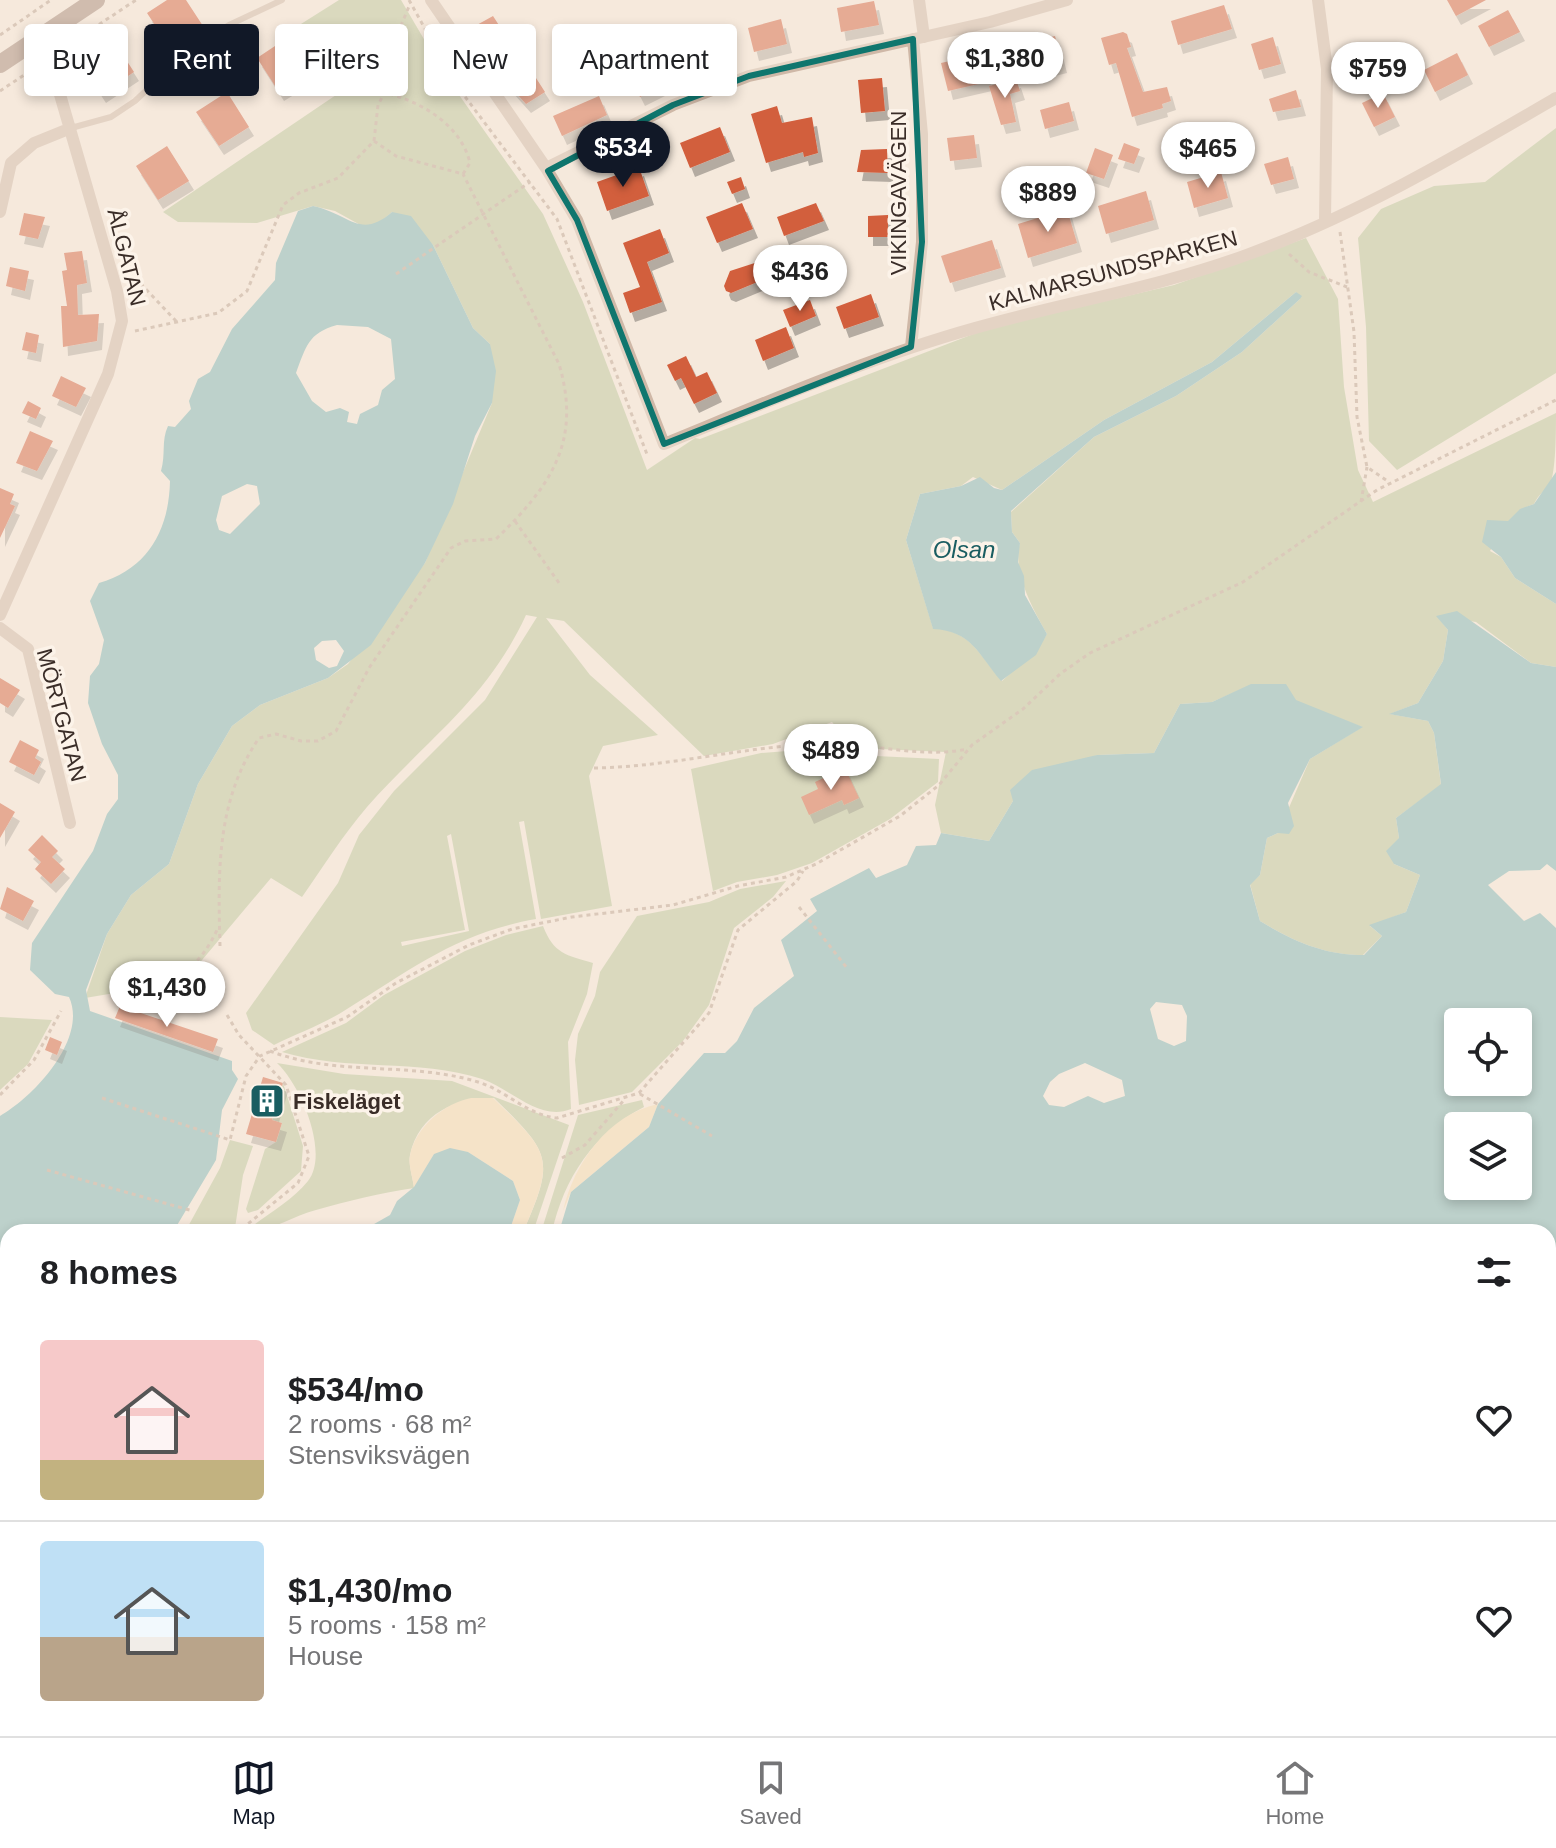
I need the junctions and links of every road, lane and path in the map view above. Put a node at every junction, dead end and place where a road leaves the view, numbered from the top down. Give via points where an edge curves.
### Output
1 (51, 0) edge
2 (96, 0) edge
3 (136, 0) edge
4 (282, 0) edge
5 (431, 0) edge
6 (919, 0) edge
7 (1067, 0) edge
8 (1318, 0) edge
9 (409, 2) edge
10 (61, 24) edge
11 (100, 24) edge
12 (401, 24) edge
13 (0, 35) edge
14 (919, 38) junction
15 (24, 48) edge
16 (0, 64) edge
17 (24, 75) edge
18 (0, 91) edge
19 (61, 96) edge
20 (383, 96) edge
21 (401, 96) edge
22 (1556, 98) edge
23 (71, 128) junction
24 (374, 141) junction
25 (546, 168) junction
26 (463, 174) junction
27 (530, 182) junction
28 (0, 212) edge
29 (483, 214) junction
30 (1331, 219) junction
31 (1278, 242) junction
32 (107, 256) junction
33 (396, 274) dead end
34 (1348, 287) junction
35 (176, 321) junction
36 (119, 335) junction
37 (911, 347) junction
38 (1556, 400) edge
39 (648, 457) dead end
40 (1367, 467) junction
41 (1391, 483) junction
42 (1361, 503) junction
43 (515, 521) junction
44 (559, 583) dead end
45 (0, 615) edge
46 (0, 628) edge
47 (969, 749) junction
48 (594, 768) dead end
49 (70, 823) dead end
50 (804, 869) junction
51 (799, 907) dead end
52 (220, 926) junction
53 (220, 946) dead end
54 (847, 968) dead end
55 (139, 996) dead end
56 (61, 1011) dead end
57 (227, 1015) dead end
58 (270, 1051) junction
59 (260, 1056) junction
60 (639, 1093) junction
61 (0, 1095) edge
62 (627, 1097) junction
63 (102, 1098) dead end
64 (712, 1136) dead end
65 (562, 1158) dead end
66 (47, 1170) dead end
67 (193, 1211) dead end
68 (248, 1224) edge

1 - 13 path
2 - 10 street
3 - 11 path
4 - 23 lane via 188,51 111,117
5 - 25 street
6 - 14 street, VIKINGAVÄGEN
7 - 14 street
8 - 30 street via 1327,69
9 - 12 path
9 - 27 path via 457,86
14 - 25 street via 749,76 673,105
14 - 37 street, VIKINGAVÄGEN via 922,242
15 - 16 street
17 - 18 path
19 - 23 street, ÅLGATAN
20 - 24 path
21 - 26 path via 445,123 466,149 470,163
22 - 30 street, KALMARSUNDSPARKEN
23 - 28 street via 34,143 11,163
23 - 32 street, ÅLGATAN
24 - 26 path via 396,156
24 - 35 path via 338,178 283,205 247,291 218,313
25 - 37 street, KALMARSUNDSPARKEN via 577,220 664,444
26 - 29 path
27 - 29 path
27 - 39 path via 557,219
29 - 33 path
29 - 43 path via 559,364 568,394 569,423 560,456
30 - 31 street, KALMARSUNDSPARKEN
30 - 34 path
31 - 34 path via 1309,272
31 - 37 street, KALMARSUNDSPARKEN via 1172,279
32 - 35 path via 145,285
32 - 36 street, ÅLGATAN via 120,306
34 - 40 path via 1357,417
35 - 36 path
36 - 45 street, ÅLGATAN via 108,374
38 - 41 path
40 - 41 path
40 - 42 path
41 - 42 path
42 - 47 path via 1243,582 1090,653
43 - 44 path
43 - 52 path via 496,539 465,541 451,548 369,668 336,731 318,741 276,734 259,738 234,784 223,825
46 - 49 street, MÖRTGATAN via 28,649
47 - 48 path via 947,753 825,743 671,764
47 - 50 path via 939,785 900,816
50 - 58 path via 673,905 512,929 469,945 396,983 347,1017
50 - 60 path via 797,881 738,930 709,1013
51 - 54 path
52 - 53 path
52 - 55 path via 207,951 183,975 142,986
56 - 61 path via 34,1060
57 - 59 path
58 - 59 path
58 - 62 path via 333,1067 431,1073 478,1082 544,1117 557,1118
59 - 63 path via 246,1076 230,1140
59 - 68 path via 286,1085 309,1156 298,1183
60 - 62 path
60 - 64 path
62 - 65 path via 585,1145
66 - 67 path

